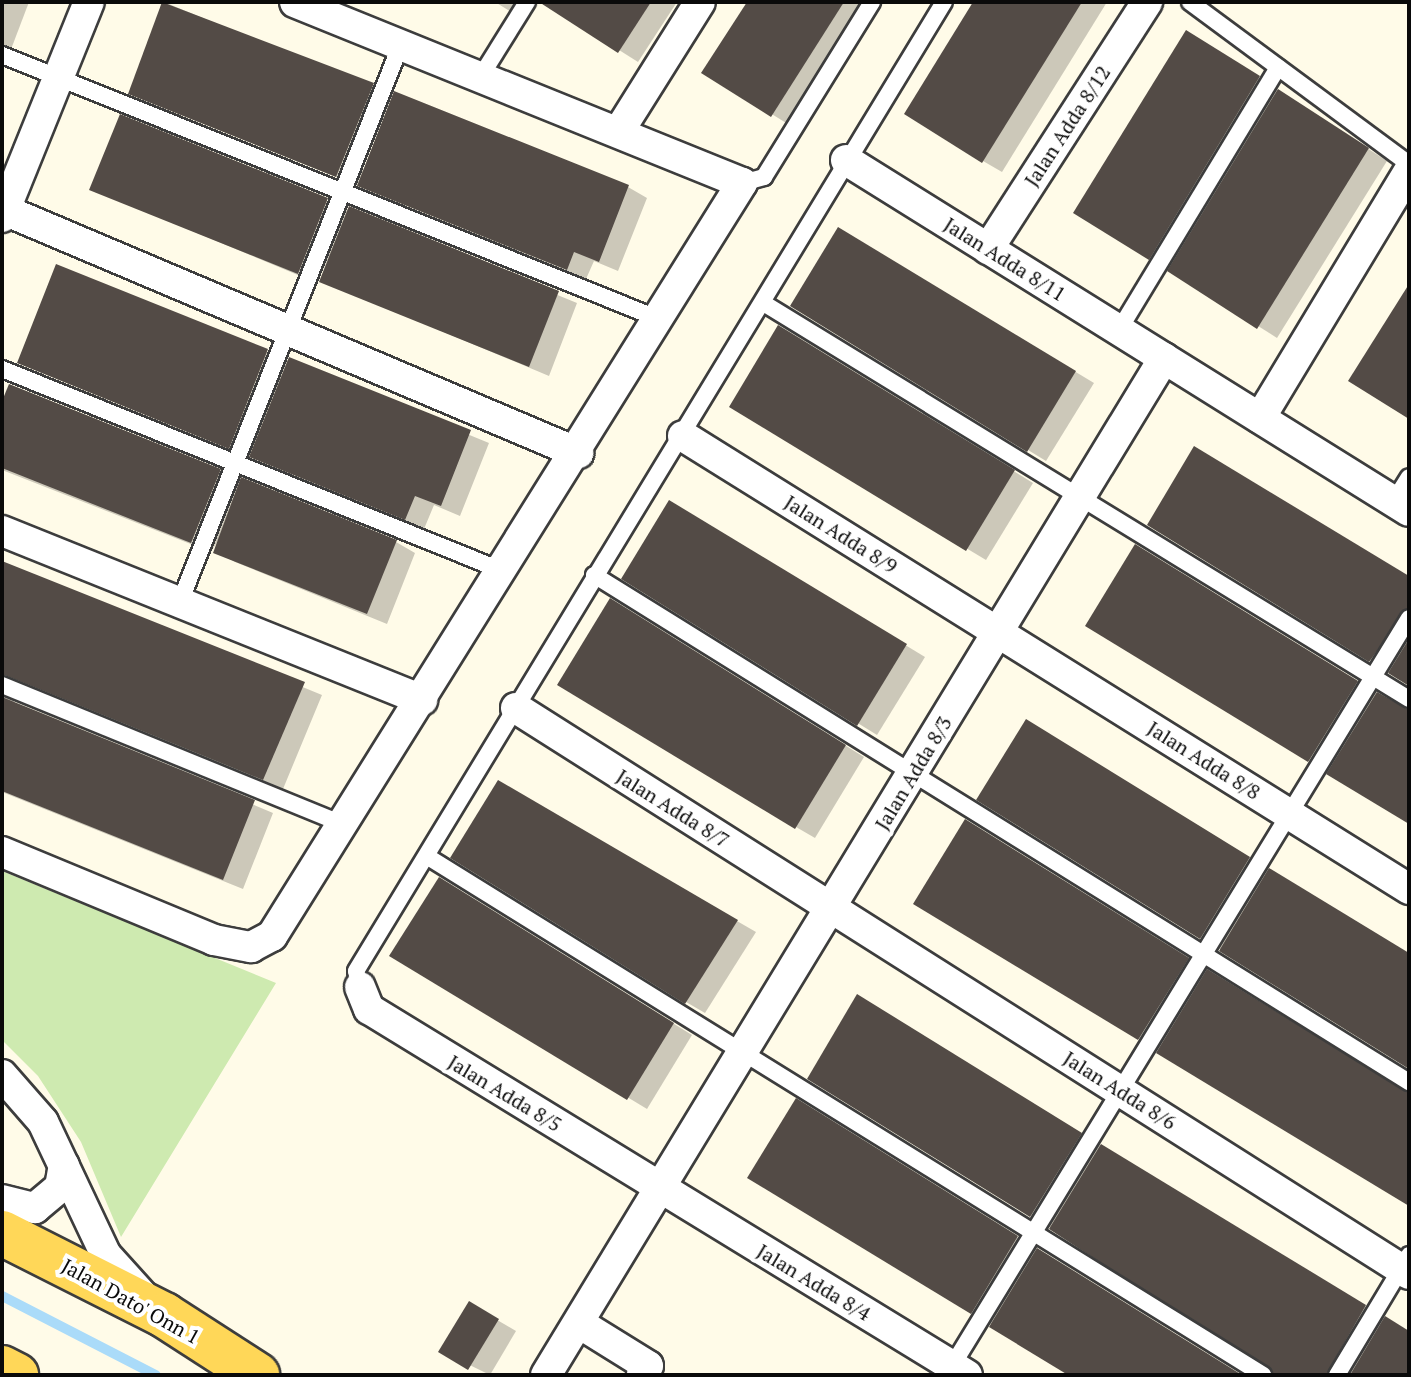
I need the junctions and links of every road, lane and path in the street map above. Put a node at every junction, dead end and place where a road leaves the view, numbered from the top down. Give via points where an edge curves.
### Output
1 (89, 2) edge
2 (295, 2) edge
3 (527, 2) edge
4 (700, 2) edge
5 (872, 2) edge
6 (944, 2) edge
7 (1147, 2) edge
8 (1190, 2) edge
9 (355, 12) edge
10 (401, 44) junction
11 (2, 55) edge
12 (1278, 67) junction
13 (481, 76) junction
14 (57, 77) junction
15 (619, 131) junction
16 (846, 160) junction
17 (1409, 164) edge
18 (1409, 171) edge
19 (742, 183) junction
20 (342, 192) junction
21 (3, 212) edge
22 (988, 249) junction
23 (765, 304) junction
24 (659, 319) junction
25 (287, 330) junction
26 (1119, 330) junction
27 (1164, 358) junction
28 (2, 369) edge
29 (1260, 418) junction
30 (683, 436) junction
31 (578, 453) junction
32 (235, 463) junction
33 (1404, 496) edge
34 (1080, 497) junction
35 (2, 531) edge
36 (503, 571) junction
37 (594, 575) junction
38 (180, 602) junction
39 (1409, 618) edge
40 (999, 632) junction
41 (1373, 676) junction
42 (2, 685) edge
43 (1409, 699) edge
44 (422, 700) junction
45 (516, 708) junction
46 (913, 773) junction
47 (1290, 814) junction
48 (343, 824) junction
49 (2, 852) edge
50 (428, 857) junction
51 (1409, 889) edge
52 (831, 907) junction
53 (1204, 954) junction
54 (360, 987) joint
55 (744, 1053) junction
56 (2, 1075) edge
57 (1409, 1082) edge
58 (1121, 1091) junction
59 (64, 1165) junction
60 (662, 1188) junction
61 (2, 1200) edge
62 (2, 1233) edge
63 (1035, 1234) junction
64 (1406, 1266) edge
65 (164, 1315) junction
66 (579, 1323) junction
67 (2, 1368) edge
68 (651, 1372) edge
69 (955, 1372) edge
70 (16, 1375) edge
71 (257, 1375) edge
72 (546, 1375) edge
73 (1263, 1375) edge
74 (1337, 1375) edge

1 - 14 street
2 - 9 street
3 - 13 lane
4 - 15 street
5 - 19 lane via 764,177
6 - 16 lane
7 - 22 street, Jalan Adda 8/12
8 - 12 lane
9 - 10 street
10 - 13 street
10 - 20 lane
11 - 14 lane
12 - 17 lane
12 - 26 lane
13 - 15 street
14 - 20 lane
14 - 21 street
15 - 19 street
16 - 22 street, Jalan Adda 8/11
16 - 23 lane
18 - 29 street
19 - 24 street
20 - 24 lane
20 - 25 lane
21 - 25 street
22 - 26 street, Jalan Adda 8/11
23 - 30 lane
23 - 34 lane
24 - 31 street
25 - 31 street
25 - 32 lane
26 - 27 street, Jalan Adda 8/11
27 - 29 street, Jalan Adda 8/11
27 - 34 street, Jalan Adda 8/3
28 - 32 lane
29 - 33 street, Jalan Adda 8/11
30 - 37 lane
30 - 40 street, Jalan Adda 8/9
31 - 36 street
32 - 36 lane
32 - 38 lane
34 - 40 street, Jalan Adda 8/3
34 - 41 lane
35 - 38 street
36 - 44 street
37 - 45 lane
37 - 46 lane
38 - 44 street
39 - 41 lane
40 - 46 street, Jalan Adda 8/3
40 - 47 street, Jalan Adda 8/8
41 - 43 lane
41 - 47 lane
42 - 48 lane
44 - 48 street
45 - 50 lane
45 - 52 street, Jalan Adda 8/7
46 - 52 street, Jalan Adda 8/3
46 - 53 lane
47 - 51 street, Jalan Adda 8/8
47 - 53 lane
48 - 49 street via 272,936 251,947 214,940
50 - 54 lane via 356,971
50 - 55 lane
52 - 55 street, Jalan Adda 8/3
52 - 58 street, Jalan Adda 8/6
53 - 57 lane
53 - 58 lane
54 - 60 street, Jalan Adda 8/5 via 369,1009
55 - 60 street, Jalan Adda 8/3
55 - 63 lane
56 - 59 street via 43,1122
58 - 63 lane
58 - 64 street, Jalan Adda 8/6
59 - 61 street via 60,1187 35,1208
59 - 65 street via 106,1255
60 - 66 street, Jalan Adda 8/3
60 - 69 street, Jalan Adda 8/4
62 - 65 main road, Jalan Dato' Onn 1
63 - 69 lane
63 - 73 lane
64 - 74 lane
65 - 71 main road, Jalan Dato' Onn 1
66 - 68 street
66 - 72 street, Jalan Adda 8/3
67 - 70 main road

